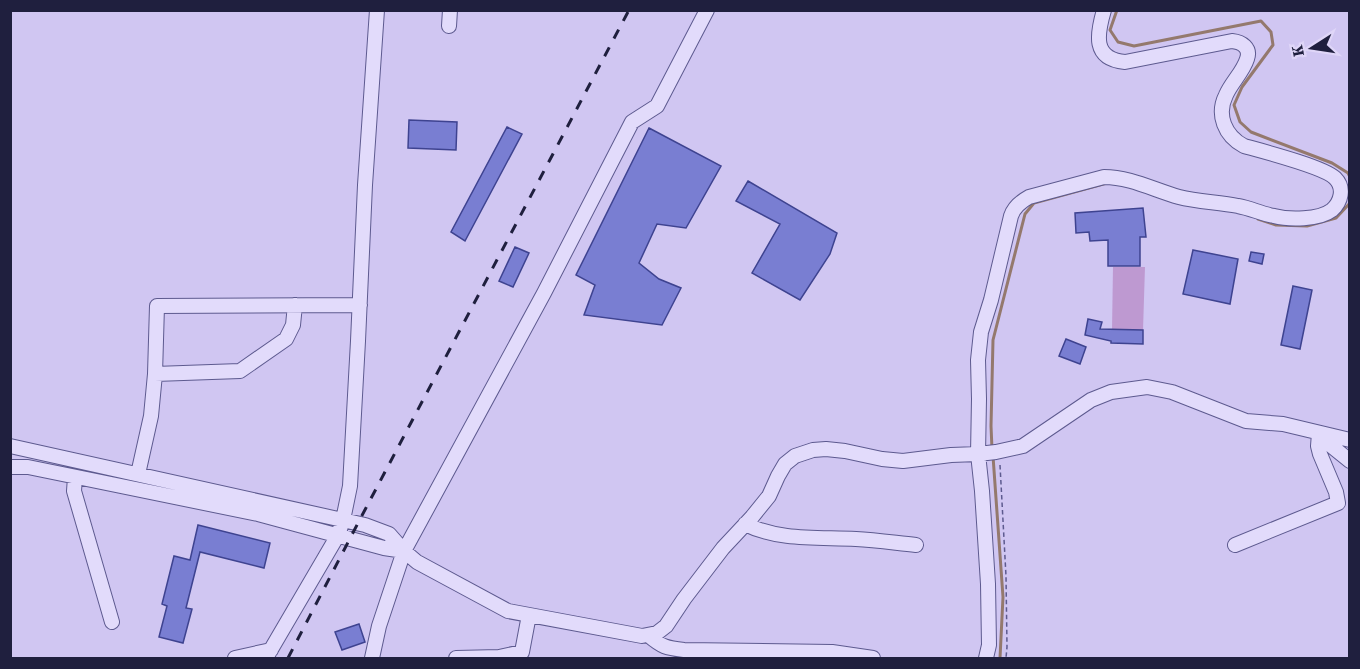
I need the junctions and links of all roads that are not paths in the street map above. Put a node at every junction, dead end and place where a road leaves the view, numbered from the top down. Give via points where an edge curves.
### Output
1 (377, 10) edge
2 (450, 10) edge
3 (707, 10) edge
4 (1104, 10) edge
5 (449, 26) dead end
6 (295, 305) junction
7 (360, 305) junction
8 (155, 374) junction
9 (1319, 434) junction
10 (1350, 440) edge
11 (10, 446) edge
12 (989, 453) junction
13 (1350, 462) edge
14 (10, 467) edge
15 (138, 474) junction
16 (75, 477) junction
17 (343, 520) junction
18 (745, 524) junction
19 (338, 535) junction
20 (916, 545) dead end
21 (1235, 545) dead end
22 (404, 551) junction
23 (529, 615) junction
24 (112, 622) dead end
25 (648, 635) junction
26 (268, 654) edge
27 (235, 658) edge
28 (372, 658) edge
29 (456, 658) edge
30 (873, 658) edge
31 (986, 658) edge

1 - 7 street
2 - 5 street
3 - 22 street via 657,106 632,122
4 - 12 street via 1098,42 1107,56 1119,62 1232,41 1242,44 1247,49 1247,60 1223,104 1222,118 1227,130 1244,146 1332,176 1340,185 1341,197 1331,211 1319,217 1276,217 1104,177 1023,200 1011,216 981,332 979,399
6 - 7 street
6 - 8 street via 293,325 286,339 240,371
6 - 8 street via 157,306
7 - 17 street via 350,486
8 - 15 street via 151,416
9 - 10 street
9 - 12 street via 1283,424 1246,421 1172,392 1147,387 1112,392 1091,400 1023,446
9 - 13 street
9 - 21 street via 1320,454 1338,503
11 - 15 street
12 - 18 street via 903,461 813,450 785,464 769,496
12 - 31 street via 982,491 988,584
14 - 16 street
15 - 17 street
16 - 19 street via 258,514
16 - 24 street via 74,491
17 - 19 street
17 - 22 street via 389,534
18 - 20 street via 773,534
18 - 25 street via 666,626
19 - 22 street
19 - 26 street
22 - 23 street via 417,562 508,611
22 - 28 street
23 - 25 street
23 - 29 street via 522,651 499,657
25 - 30 street via 660,645 684,650 832,652
26 - 27 street

